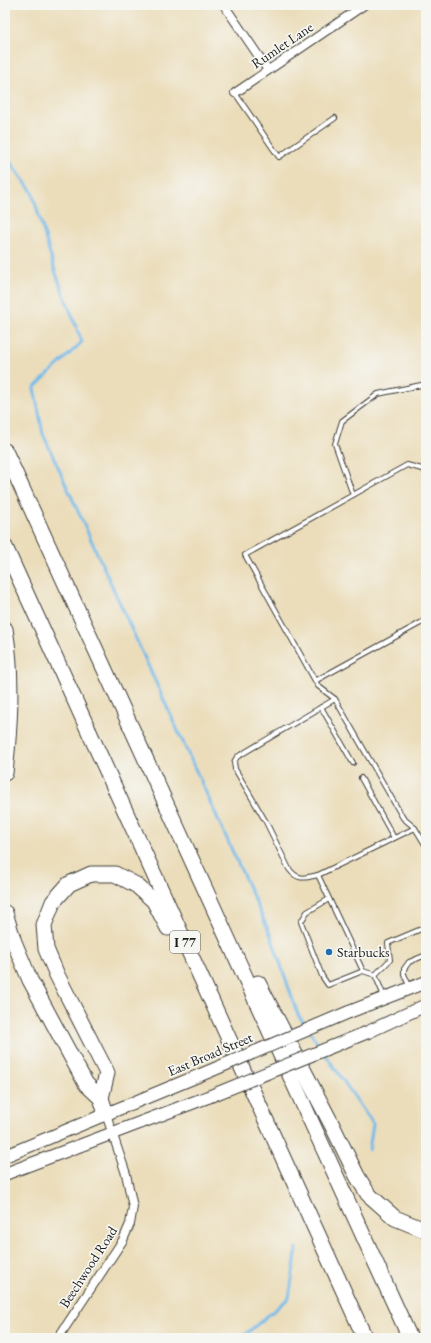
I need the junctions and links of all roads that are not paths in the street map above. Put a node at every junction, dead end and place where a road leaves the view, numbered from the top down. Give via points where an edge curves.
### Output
1 (224, 5) edge
2 (364, 5) edge
3 (268, 70) junction
4 (235, 93) joint
5 (335, 118) dead end
6 (426, 384) edge
7 (5, 451) edge
8 (426, 472) edge
9 (353, 495) junction
10 (5, 547) edge
11 (426, 620) edge
12 (5, 629) edge
13 (315, 681) junction
14 (335, 699) junction
15 (321, 707) junction
16 (353, 763) dead end
17 (5, 773) edge
18 (361, 778) dead end
19 (415, 828) junction
20 (179, 834) junction
21 (394, 838) junction
22 (426, 846) edge
23 (318, 875) junction
24 (329, 898) junction
25 (5, 913) edge
26 (426, 927) edge
27 (426, 955) edge
28 (363, 970) junction
29 (375, 975) junction
30 (426, 982) edge
31 (410, 988) junction
32 (385, 998) junction
33 (426, 1005) edge
34 (101, 1098) junction
35 (106, 1114) junction
36 (268, 1125) junction
37 (113, 1134) junction
38 (6, 1153) edge
39 (5, 1174) edge
40 (426, 1229) edge
41 (58, 1338) edge
42 (365, 1338) edge
43 (410, 1338) edge

1 - 3 street
2 - 3 street, Rumlet Lane
3 - 4 street, Rumlet Lane
4 - 5 lane via 279,157
6 - 9 lane via 378,394 342,421 335,444
7 - 20 highway
8 - 9 lane via 408,465
9 - 13 lane via 244,554
10 - 36 highway, I 77
11 - 13 lane
12 - 17 highway via 9,652
13 - 14 lane
14 - 15 lane
14 - 19 lane via 403,818
15 - 16 lane
15 - 23 lane via 237,757 234,762 289,869 298,878
18 - 21 lane
19 - 21 lane
19 - 22 lane
20 - 40 highway via 368,1194 395,1218
20 - 43 highway
21 - 23 lane
23 - 24 lane
24 - 28 lane
24 - 28 lane via 307,912 301,922 322,976 328,985
25 - 34 highway via 30,980 86,1084
26 - 29 lane via 388,943 390,960
27 - 31 lane via 410,962 404,969
28 - 29 lane
29 - 32 lane
30 - 31 main road, East Broad Street
31 - 32 main road, East Broad Street
32 - 35 main road, East Broad Street, bridge
33 - 37 main road, bridge via 368,1032
34 - 35 highway
34 - 36 highway via 107,1073 57,975 46,949 44,925 52,902 69,884 91,874 115,874 136,886 154,901
35 - 37 street, Beechwood Road
35 - 38 main road, East Broad Street
36 - 42 highway, I 77
37 - 39 main road
37 - 41 street, Beechwood Road via 133,1207 130,1224

